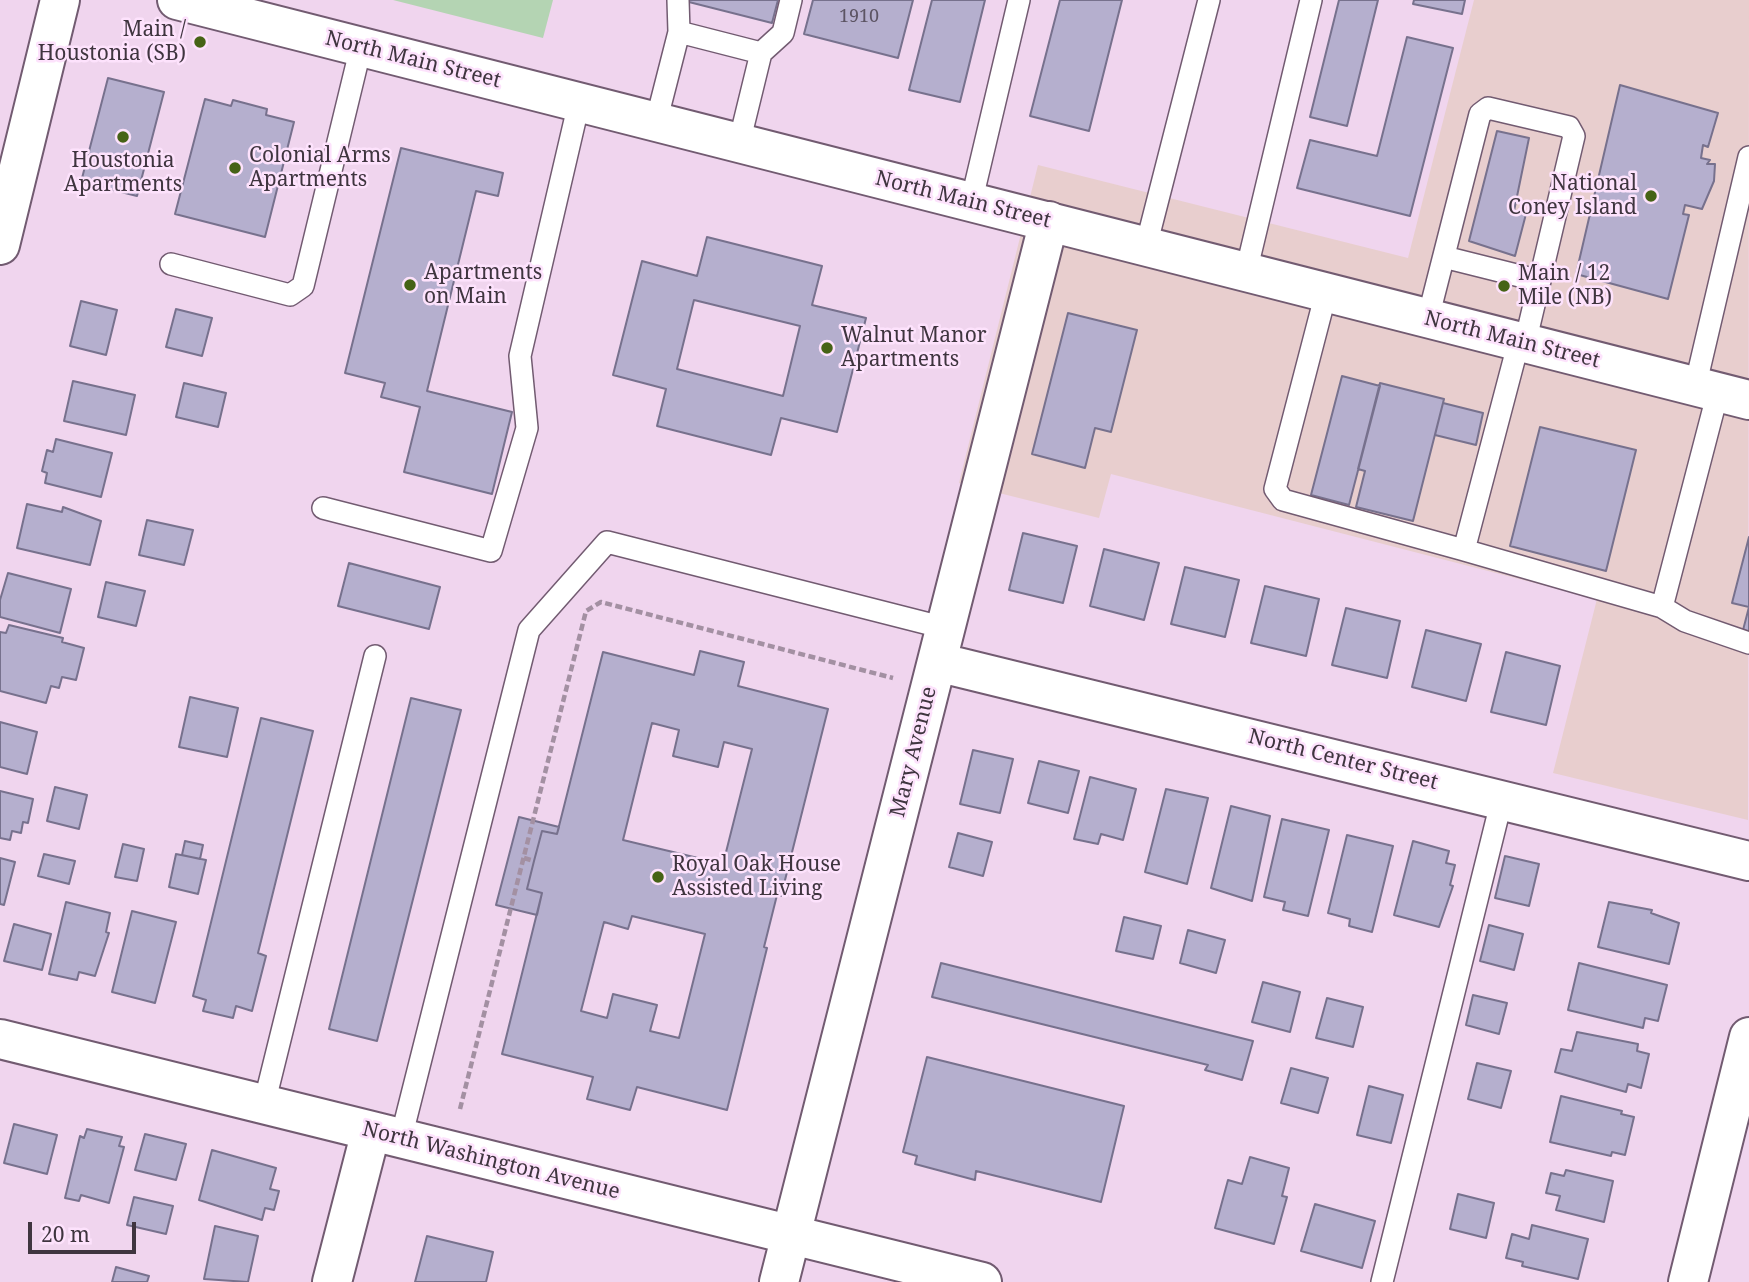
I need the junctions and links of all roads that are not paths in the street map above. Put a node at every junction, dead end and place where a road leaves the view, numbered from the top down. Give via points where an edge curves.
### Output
1 (60, 0) edge
2 (177, 0) edge
3 (678, 0) edge
4 (791, 0) edge
5 (1019, 0) edge
6 (1209, 0) edge
7 (1311, 0) edge
8 (679, 32) junction
9 (361, 47) junction
10 (761, 53) junction
11 (579, 103) junction
12 (656, 122) junction
13 (739, 143) junction
14 (1749, 156) edge
15 (971, 203) junction
16 (1049, 221) junction
17 (0, 245) edge
18 (1146, 246) junction
19 (1444, 257) junction
20 (171, 264) dead end
21 (1246, 272) junction
22 (1540, 281) junction
23 (1326, 293) junction
24 (1428, 318) junction
25 (1522, 342) junction
26 (1721, 393) edge
27 (323, 508) dead end
28 (1464, 550) junction
29 (1662, 607) junction
30 (1749, 642) edge
31 (941, 645) junction
32 (375, 656) dead end
33 (1502, 799) junction
34 (1749, 862) edge
35 (1749, 1037) edge
36 (0, 1039) edge
37 (264, 1104) junction
38 (386, 1134) junction
39 (790, 1235) junction
40 (332, 1282) edge
41 (779, 1282) edge
42 (982, 1282) edge
43 (1382, 1282) edge
44 (1688, 1282) edge

1 - 17 street
2 - 9 street, North Main Street
3 - 8 lane
4 - 10 lane via 783,33
5 - 15 lane
6 - 18 lane
7 - 21 lane
8 - 10 lane
8 - 12 lane
9 - 11 street, North Main Street
9 - 20 lane via 303,286 290,295
10 - 13 lane
11 - 12 street, North Main Street
11 - 27 lane via 520,356 527,428 491,551
12 - 13 street, North Main Street
13 - 15 street, North Main Street
14 - 26 lane
15 - 16 street, North Main Street
16 - 18 street, North Main Street
16 - 31 street, Mary Avenue
18 - 21 street, North Main Street
19 - 22 lane
19 - 22 lane via 1480,114 1488,108 1569,127 1574,136
19 - 24 lane
21 - 23 street, North Main Street
22 - 25 lane
23 - 24 street, North Main Street
23 - 28 lane via 1275,489 1283,500
24 - 25 street, North Main Street
25 - 26 street, North Main Street
25 - 28 lane
26 - 29 lane
28 - 29 lane
29 - 30 lane via 1685,621
31 - 33 street, North Center Street
31 - 38 lane via 607,542 529,630
31 - 39 street, Mary Avenue
32 - 37 lane
33 - 34 street, North Center Street
33 - 43 lane
35 - 44 street
36 - 37 street, North Washington Avenue
37 - 38 street, North Washington Avenue
38 - 39 street, North Washington Avenue
38 - 40 street
39 - 41 street, Mary Avenue
39 - 42 street, North Washington Avenue

